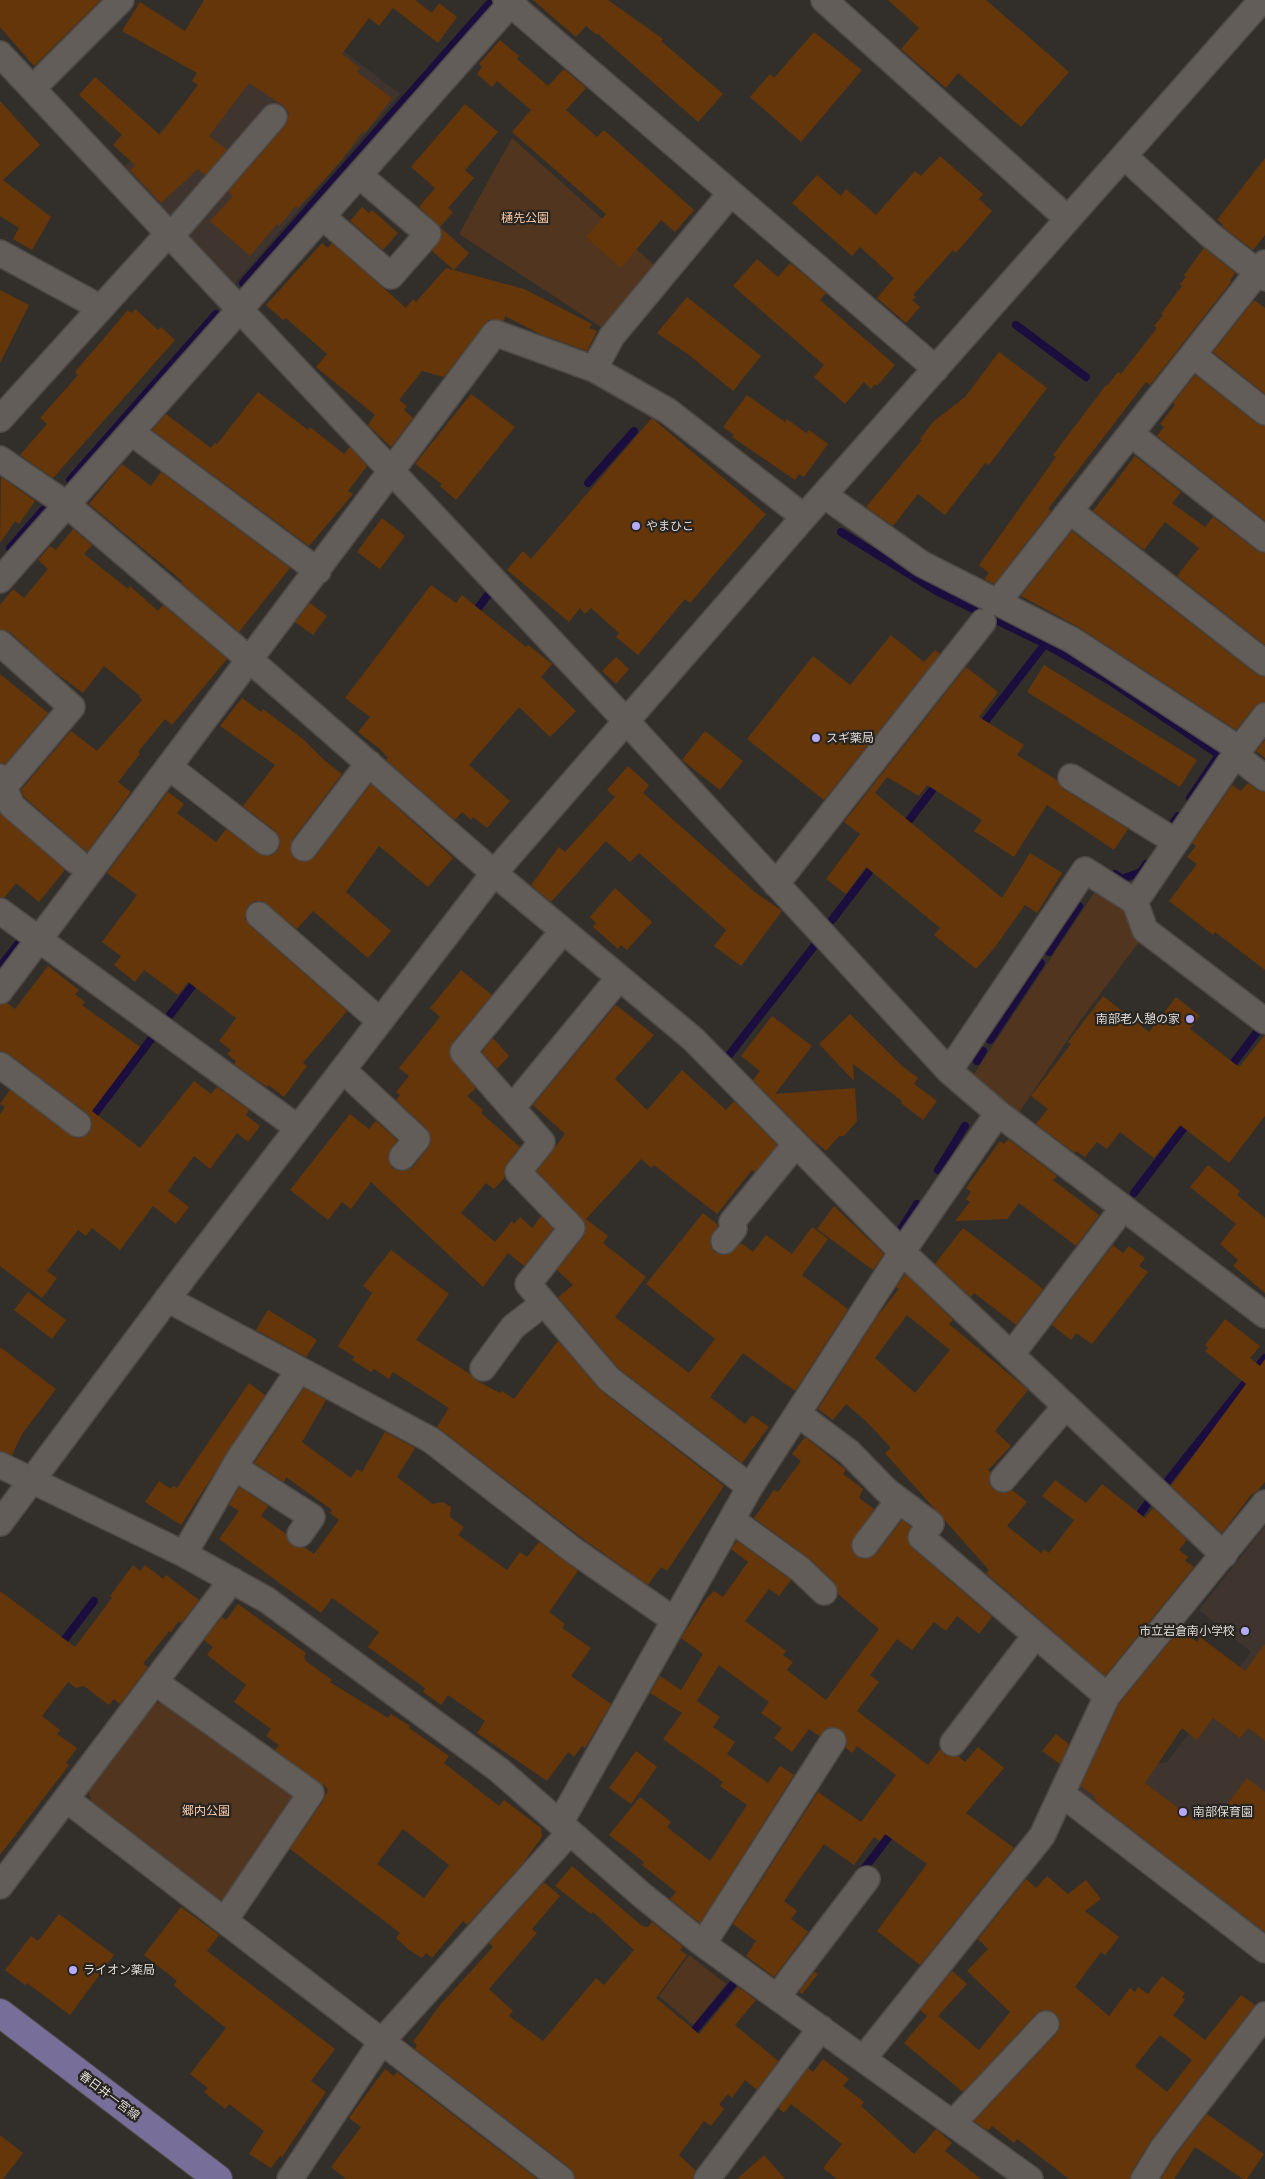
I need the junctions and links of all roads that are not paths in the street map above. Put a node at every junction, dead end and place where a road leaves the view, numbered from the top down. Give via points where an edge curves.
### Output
1 (121, 0) edge
2 (824, 0) edge
3 (510, 1) edge
4 (1248, 5) edge
5 (0, 54) edge
6 (33, 88) junction
7 (274, 117) dead end
8 (1124, 156) junction
9 (359, 175) junction
10 (731, 193) junction
11 (322, 217) junction
12 (1068, 219) junction
13 (169, 235) junction
14 (0, 253) edge
15 (1263, 271) edge
16 (101, 308) junction
17 (239, 311) junction
18 (1193, 355) junction
19 (936, 368) junction
20 (594, 369) junction
21 (1265, 412) edge
22 (0, 419) edge
23 (131, 432) junction
24 (1131, 434) junction
25 (0, 459) edge
26 (392, 473) junction
27 (824, 494) junction
28 (66, 504) junction
29 (1070, 511) junction
30 (804, 517) junction
31 (1265, 539) edge
32 (318, 571) junction
33 (0, 580) edge
34 (990, 613) junction
35 (0, 643) edge
36 (250, 660) junction
37 (1265, 663) edge
38 (1265, 716) edge
39 (627, 722) junction
40 (1237, 752) junction
41 (369, 763) junction
42 (170, 767) junction
43 (1071, 777) dead end
44 (1265, 778) edge
45 (2, 782) edge
46 (266, 842) dead end
47 (1176, 842) junction
48 (304, 848) dead end
49 (76, 861) dead end
50 (494, 873) junction
51 (776, 884) junction
52 (1135, 902) junction
53 (0, 911) edge
54 (258, 916) dead end
55 (563, 931) junction
56 (39, 938) junction
57 (619, 978) junction
58 (0, 991) edge
59 (380, 1021) junction
60 (1265, 1021) edge
61 (0, 1065) edge
62 (343, 1070) junction
63 (949, 1071) junction
64 (512, 1108) junction
65 (998, 1113) junction
66 (78, 1124) dead end
67 (298, 1128) junction
68 (796, 1144) junction
69 (402, 1157) dead end
70 (1123, 1208) junction
71 (724, 1241) dead end
72 (902, 1252) junction
73 (167, 1299) junction
74 (544, 1303) junction
75 (1265, 1315) edge
76 (1011, 1355) junction
77 (483, 1368) dead end
78 (299, 1370) junction
79 (1066, 1406) junction
80 (798, 1414) junction
81 (0, 1466) edge
82 (234, 1466) junction
83 (1003, 1478) dead end
84 (32, 1480) junction
85 (750, 1487) junction
86 (899, 1500) junction
87 (1265, 1503) edge
88 (732, 1520) junction
89 (0, 1523) edge
90 (300, 1534) dead end
91 (865, 1545) dead end
92 (184, 1554) junction
93 (1224, 1555) junction
94 (232, 1580) junction
95 (824, 1592) dead end
96 (674, 1620) junction
97 (1035, 1636) junction
98 (155, 1682) junction
99 (1107, 1696) junction
100 (833, 1741) dead end
101 (953, 1743) dead end
102 (1062, 1794) junction
103 (66, 1798) junction
104 (565, 1828) junction
105 (867, 1879) dead end
106 (0, 1886) edge
107 (225, 1920) junction
108 (704, 1944) junction
109 (1265, 1950) edge
110 (777, 1997) junction
111 (0, 2013) edge
112 (1265, 2016) edge
113 (1046, 2024) dead end
114 (820, 2028) junction
115 (382, 2041) junction
116 (863, 2059) junction
117 (953, 2124) junction
118 (218, 2179) edge
119 (290, 2179) edge
120 (561, 2179) edge
121 (707, 2179) edge
122 (1030, 2179) edge
123 (1144, 2179) edge

1 - 6 street
2 - 12 street
3 - 9 street
3 - 10 street
4 - 8 street
5 - 6 street
6 - 13 street
7 - 13 street
8 - 12 street
8 - 15 street via 1209,234
9 - 11 street
9 - 11 street via 428,234 391,276
10 - 19 street
10 - 20 street via 612,336
11 - 17 street
12 - 19 street
13 - 16 street
13 - 17 street
14 - 16 street
15 - 18 street
16 - 22 street
17 - 23 street
17 - 26 street
18 - 21 street
18 - 24 street
19 - 27 street
20 - 26 street via 495,333
20 - 30 street via 668,411
23 - 28 street
23 - 32 street
24 - 29 street
24 - 31 street
25 - 28 street
26 - 32 street
26 - 39 street
27 - 30 street
27 - 34 street
28 - 33 street
28 - 36 street
29 - 34 street
29 - 37 street
30 - 39 street
32 - 36 street
34 - 40 street via 1072,640
34 - 51 street
35 - 45 street via 72,707
36 - 41 street
36 - 42 street
38 - 40 street
39 - 50 street
39 - 51 street
40 - 44 street
40 - 47 street
41 - 48 street
41 - 50 street
42 - 46 street
42 - 56 street
43 - 47 street
45 - 49 street via 12,806
47 - 52 street
50 - 55 street
50 - 59 street
51 - 63 street
52 - 60 street via 1145,930
52 - 63 street via 1085,870
53 - 56 street
54 - 59 street
55 - 57 street
55 - 64 street via 463,1052
56 - 58 street
56 - 67 street
57 - 64 street
57 - 68 street via 693,1039
59 - 62 street
61 - 66 street
62 - 67 street
62 - 69 street via 417,1139
63 - 65 street
64 - 74 street via 542,1142 518,1172 572,1228 528,1284
65 - 70 street
65 - 72 street
67 - 73 street
68 - 71 street via 732,1222 734,1228
68 - 72 street
70 - 75 street
70 - 76 street
72 - 76 street
72 - 80 street
73 - 78 street
73 - 84 street
74 - 77 street via 514,1327
74 - 85 street via 609,1379
76 - 79 street
78 - 82 street
78 - 96 street via 431,1440 573,1550
79 - 83 street
79 - 93 street
80 - 85 street
80 - 86 street via 849,1452
81 - 84 street
82 - 90 street via 312,1517
82 - 92 street
84 - 89 street
84 - 92 street
85 - 88 street
86 - 91 street
86 - 97 street via 931,1524 921,1537
87 - 93 street
88 - 95 street via 800,1569
88 - 96 street
92 - 94 street
93 - 99 street
94 - 98 street
94 - 104 street via 267,1600 499,1770
96 - 104 street
97 - 99 street
97 - 101 street
98 - 103 street
98 - 107 street via 311,1793
99 - 102 street
100 - 108 street
102 - 109 street
102 - 116 street via 1042,1836
103 - 106 street
103 - 107 street
104 - 108 street
104 - 115 street
105 - 110 street
107 - 115 street
108 - 110 street
110 - 114 street
111 - 118 main road, 春日井一宮線
112 - 123 street via 1163,2148
113 - 117 street
114 - 116 street
114 - 121 street
115 - 119 street
115 - 120 street
116 - 117 street
117 - 122 street

